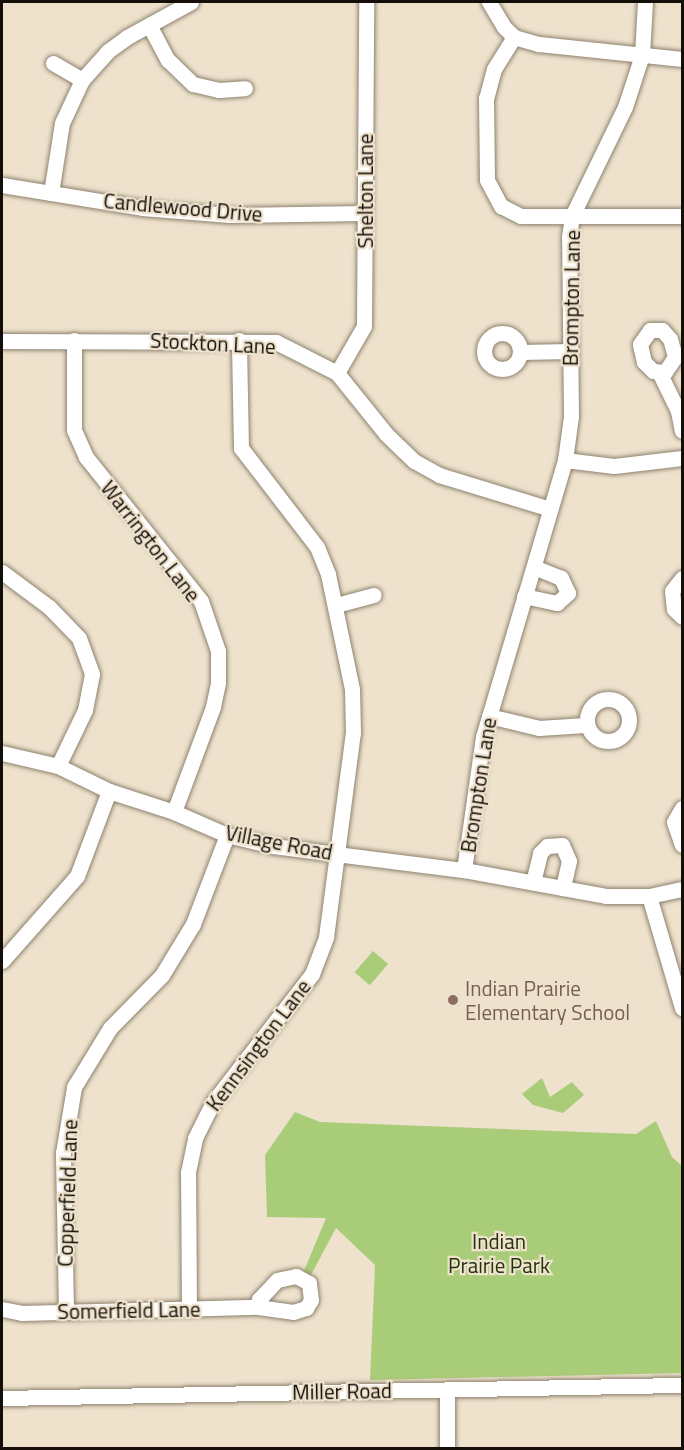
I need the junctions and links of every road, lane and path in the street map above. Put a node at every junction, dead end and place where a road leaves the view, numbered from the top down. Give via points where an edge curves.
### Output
1 (191, 2) edge
2 (366, 2) edge
3 (489, 2) edge
4 (645, 2) edge
5 (149, 25) junction
6 (514, 37) junction
7 (642, 54) junction
8 (682, 59) edge
9 (53, 63) dead end
10 (82, 80) junction
11 (245, 88) dead end
12 (2, 185) edge
13 (51, 193) junction
14 (365, 213) junction
15 (573, 216) junction
16 (682, 216) edge
17 (74, 340) junction
18 (239, 340) junction
19 (2, 341) edge
20 (520, 351) dead end
21 (569, 351) junction
22 (658, 372) dead end
23 (337, 373) junction
24 (682, 431) edge
25 (682, 458) edge
26 (565, 460) junction
27 (550, 509) junction
28 (534, 567) junction
29 (2, 572) edge
30 (682, 578) edge
31 (374, 595) dead end
32 (524, 596) junction
33 (336, 605) junction
34 (682, 616) edge
35 (489, 716) junction
36 (585, 725) dead end
37 (2, 753) edge
38 (58, 766) junction
39 (109, 792) junction
40 (682, 808) edge
41 (174, 812) junction
42 (227, 835) junction
43 (682, 845) edge
44 (339, 854) junction
45 (464, 870) junction
46 (533, 882) junction
47 (563, 888) junction
48 (682, 889) edge
49 (649, 896) junction
50 (2, 961) edge
51 (682, 1008) edge
52 (258, 1307) dead end
53 (2, 1309) edge
54 (189, 1309) junction
55 (66, 1311) junction
56 (682, 1385) edge
57 (447, 1389) junction
58 (2, 1398) edge
59 (447, 1449) edge

1 - 5 street
2 - 14 street, Shelton Lane
3 - 6 street
4 - 7 street, Brompton Lane
5 - 10 street via 108,51
5 - 11 street via 168,60 193,84 219,90
6 - 7 street via 539,44
6 - 15 street via 494,69 486,98 487,180 501,206 521,216
7 - 8 street
7 - 15 street, Brompton Lane via 625,107
9 - 10 street
10 - 13 street via 62,123
12 - 13 street, Candlewood Drive
13 - 14 street, Candlewood Drive via 142,208 230,215
14 - 23 street, Shelton Lane via 364,327
15 - 16 street
15 - 21 street, Brompton Lane
17 - 18 street, Stockton Lane
17 - 19 street, Stockton Lane
17 - 41 street, Warrington Lane via 74,430 86,457 201,601 218,651 213,707
18 - 23 street, Stockton Lane via 276,342
18 - 33 street, Kennsington Lane via 241,448 317,547
20 - 21 street
21 - 26 street, Brompton Lane via 571,416
22 - 24 street via 678,411
23 - 27 street, Stockton Lane via 386,434 414,461 439,475
25 - 26 street via 614,466
26 - 27 street, Brompton Lane
27 - 28 street, Brompton Lane
28 - 32 street, Brompton Lane
28 - 32 street via 561,578 568,593 557,603
29 - 38 street via 49,608 79,638 92,674 85,710
30 - 34 street via 672,591 674,609
31 - 33 street
32 - 35 street, Brompton Lane
33 - 44 street, Kennsington Lane via 352,689 353,717
35 - 36 street via 539,728
35 - 45 street, Brompton Lane
37 - 38 street, Village Road
38 - 39 street, Village Road
39 - 41 street, Village Road
39 - 50 street via 77,876
40 - 43 street via 675,822
41 - 42 street, Village Road
42 - 44 street, Village Road
42 - 55 street, Copperfield Lane via 188,933 162,975 110,1028 74,1087 63,1153
44 - 45 street, Village Road
44 - 54 street, Kennsington Lane via 326,936 312,974 213,1102 195,1138 188,1172
45 - 46 street, Village Road
46 - 47 street, Village Road
46 - 47 street via 540,853 547,846 562,845 569,861
47 - 49 street, Village Road via 606,896
48 - 49 street, Village Road
49 - 51 street
52 - 54 street, Somerfield Lane
53 - 55 street, Somerfield Lane via 22,1313
54 - 55 street, Somerfield Lane
56 - 57 street, Miller Road
57 - 58 street, Miller Road
57 - 59 street

